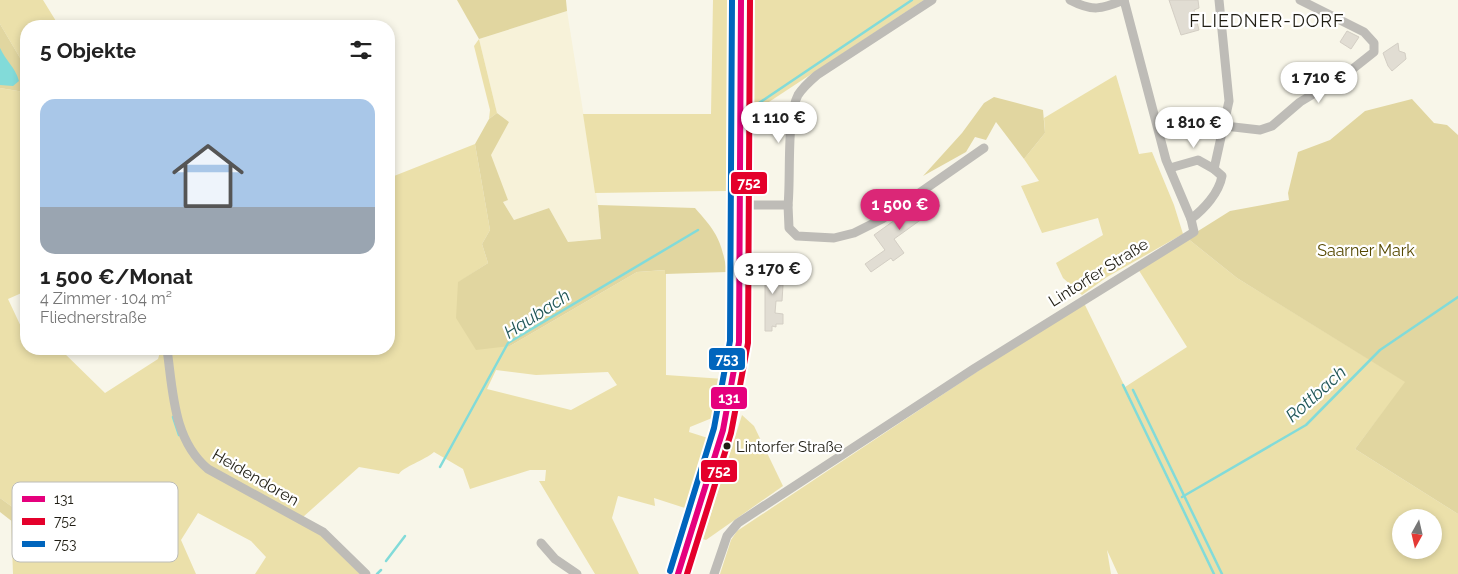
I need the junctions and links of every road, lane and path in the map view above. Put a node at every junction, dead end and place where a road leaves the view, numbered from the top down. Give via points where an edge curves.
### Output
1 (741, 0) edge
2 (932, 0) edge
3 (1070, 0) edge
4 (1124, 0) edge
5 (1219, 0) edge
6 (1300, 0) edge
7 (1225, 126) junction
8 (984, 148) dead end
9 (1170, 168) junction
10 (1214, 169) junction
11 (740, 205) junction
12 (788, 205) junction
13 (1191, 219) junction
14 (168, 355) edge
15 (541, 543) dead end
16 (366, 574) edge
17 (576, 574) edge
18 (678, 574) edge
19 (714, 574) edge

1 - 11 main road
2 - 12 street via 817,75 803,88 794,104
3 - 4 street via 1090,9 1101,9
4 - 9 street
5 - 7 street via 1229,91
6 - 7 street via 1370,37 1375,47 1371,56 1300,102 1272,126 1260,130
7 - 10 street
8 - 12 street via 882,219 854,233 834,238 797,236 789,228
9 - 10 street via 1198,160
9 - 13 street
10 - 13 street via 1222,176 1221,183 1203,209
11 - 12 street
11 - 18 main road via 736,376 730,408
13 - 19 street, Lintorfer Straße via 1194,232 1062,312 738,523 727,536
14 - 16 street, Heidendoren via 176,414 195,457 208,470 323,532
15 - 17 street via 555,559

